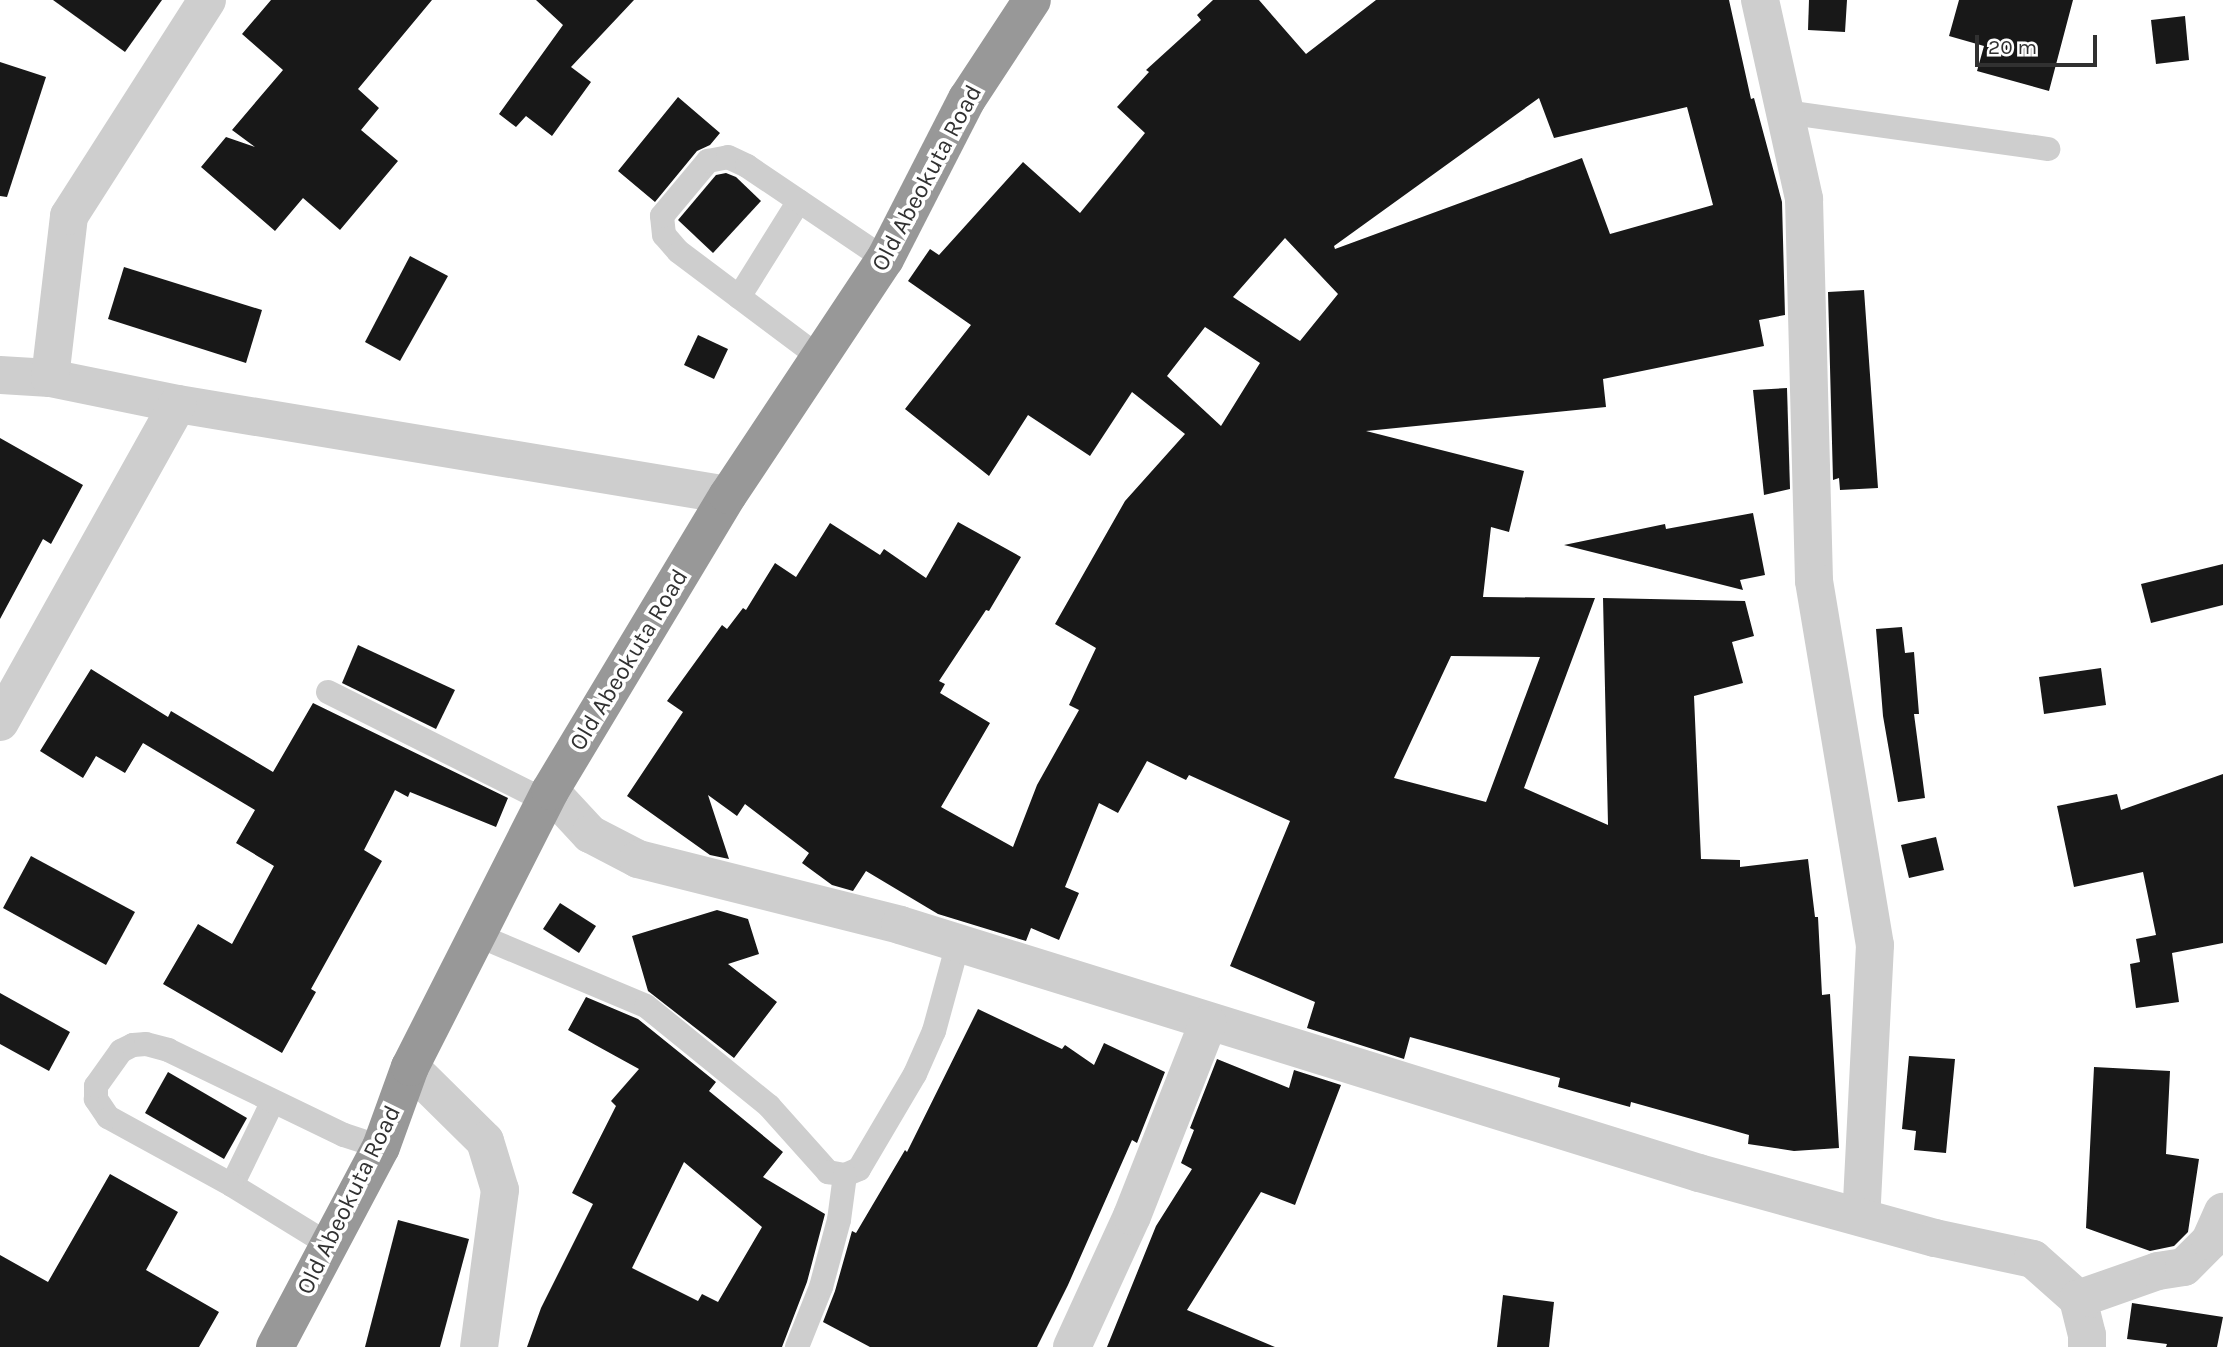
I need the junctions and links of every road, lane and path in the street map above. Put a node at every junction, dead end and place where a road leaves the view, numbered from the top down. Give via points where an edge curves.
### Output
1 (207, 0) edge
2 (1032, 0) edge
3 (1760, 0) edge
4 (1785, 112) junction
5 (2048, 149) dead end
6 (799, 201) junction
7 (886, 259) junction
8 (739, 297) junction
9 (819, 357) junction
10 (0, 375) edge
11 (50, 378) junction
12 (178, 404) junction
13 (728, 495) junction
14 (328, 692) dead end
15 (0, 722) edge
16 (548, 796) junction
17 (478, 935) junction
18 (958, 943) junction
19 (1208, 1023) junction
20 (410, 1067) junction
21 (273, 1101) junction
22 (381, 1147) junction
23 (845, 1175) junction
24 (232, 1185) junction
25 (2223, 1212) edge
26 (1861, 1217) junction
27 (331, 1246) junction
28 (2078, 1299) junction
29 (275, 1347) edge
30 (479, 1347) edge
31 (797, 1347) edge
32 (1072, 1347) edge
33 (2087, 1347) edge

1 - 11 street via 69,216
2 - 7 highway, Old Abeokuta Road via 967,99
3 - 4 street
4 - 5 lane
4 - 26 street via 1804,199 1814,581 1875,945
6 - 7 lane
6 - 8 lane
6 - 8 lane via 729,156 718,157 708,161 662,216 664,235 678,251
7 - 9 highway, Old Abeokuta Road
8 - 9 lane
9 - 13 highway, Old Abeokuta Road
10 - 11 street
11 - 12 street
12 - 13 street
12 - 15 street
13 - 16 highway, Old Abeokuta Road
14 - 16 lane
16 - 17 highway, Old Abeokuta Road
16 - 18 street via 590,834 638,859
17 - 20 highway, Old Abeokuta Road
17 - 23 lane via 646,1006 769,1106 828,1172
18 - 19 street
18 - 23 lane via 934,1031 915,1074 859,1169
19 - 26 street via 1699,1173
19 - 32 street via 1132,1216
20 - 22 highway, Old Abeokuta Road
20 - 30 street via 485,1141 500,1190
21 - 22 lane
21 - 24 lane
21 - 24 lane via 168,1050 146,1044 121,1051 96,1086 96,1099 108,1117
22 - 27 highway, Old Abeokuta Road
23 - 31 lane via 839,1220 821,1287
24 - 27 lane
25 - 28 street via 2210,1241 2184,1267
26 - 28 street via 2033,1259
27 - 29 highway, Old Abeokuta Road
28 - 33 street

